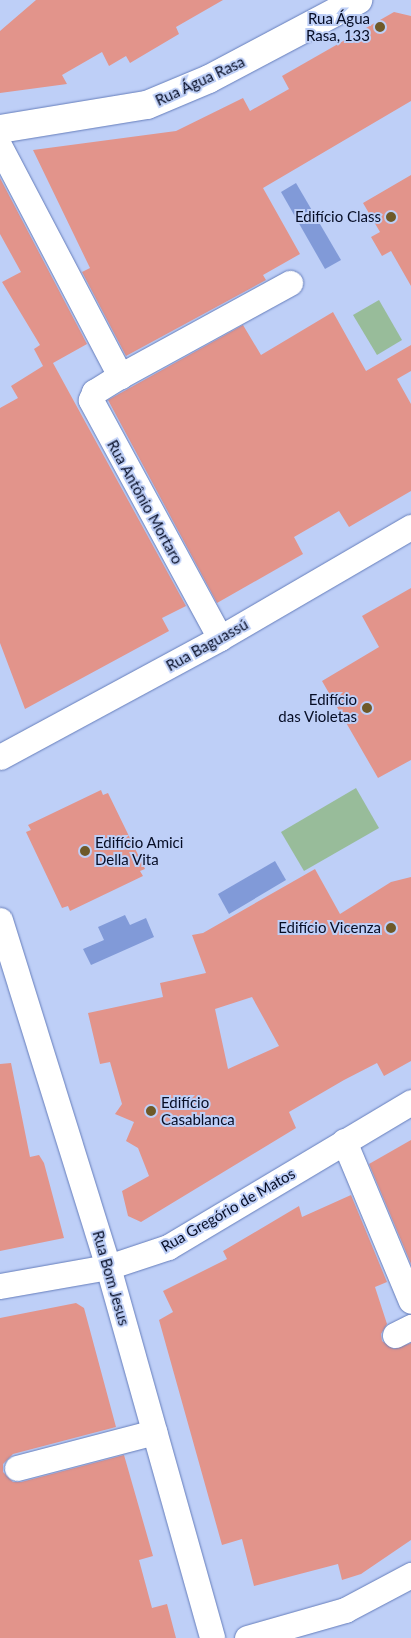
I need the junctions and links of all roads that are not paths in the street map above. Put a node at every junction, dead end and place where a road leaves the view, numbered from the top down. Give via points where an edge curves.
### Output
1 (358, 0) edge
2 (0, 129) edge
3 (0, 147) edge
4 (290, 283) dead end
5 (120, 376) junction
6 (411, 527) edge
7 (220, 638) junction
8 (0, 757) edge
9 (0, 920) edge
10 (411, 1102) edge
11 (344, 1141) junction
12 (108, 1267) junction
13 (0, 1286) edge
14 (411, 1301) edge
15 (154, 1432) junction
16 (17, 1468) dead end
17 (411, 1575) edge
18 (212, 1638) edge
19 (248, 1638) edge

1 - 2 street, Rua Água Rasa via 209,80 147,105
3 - 5 street
4 - 5 street, Rua Antônio Mortaro
5 - 7 street, Rua Antônio Mortaro via 94,392 92,405
6 - 7 street, Rua Baguassú
7 - 8 street, Rua Baguassú
9 - 12 street, Rua Bom Jesus
10 - 11 street, Rua Gregório de Matos
11 - 12 street, Rua Gregório de Matos via 168,1247
11 - 14 street
12 - 13 street, Rua Gregório de Matos
12 - 15 street, Rua Bom Jesus
15 - 16 street
15 - 18 street, Rua Bom Jesus
17 - 19 street via 345,1610

